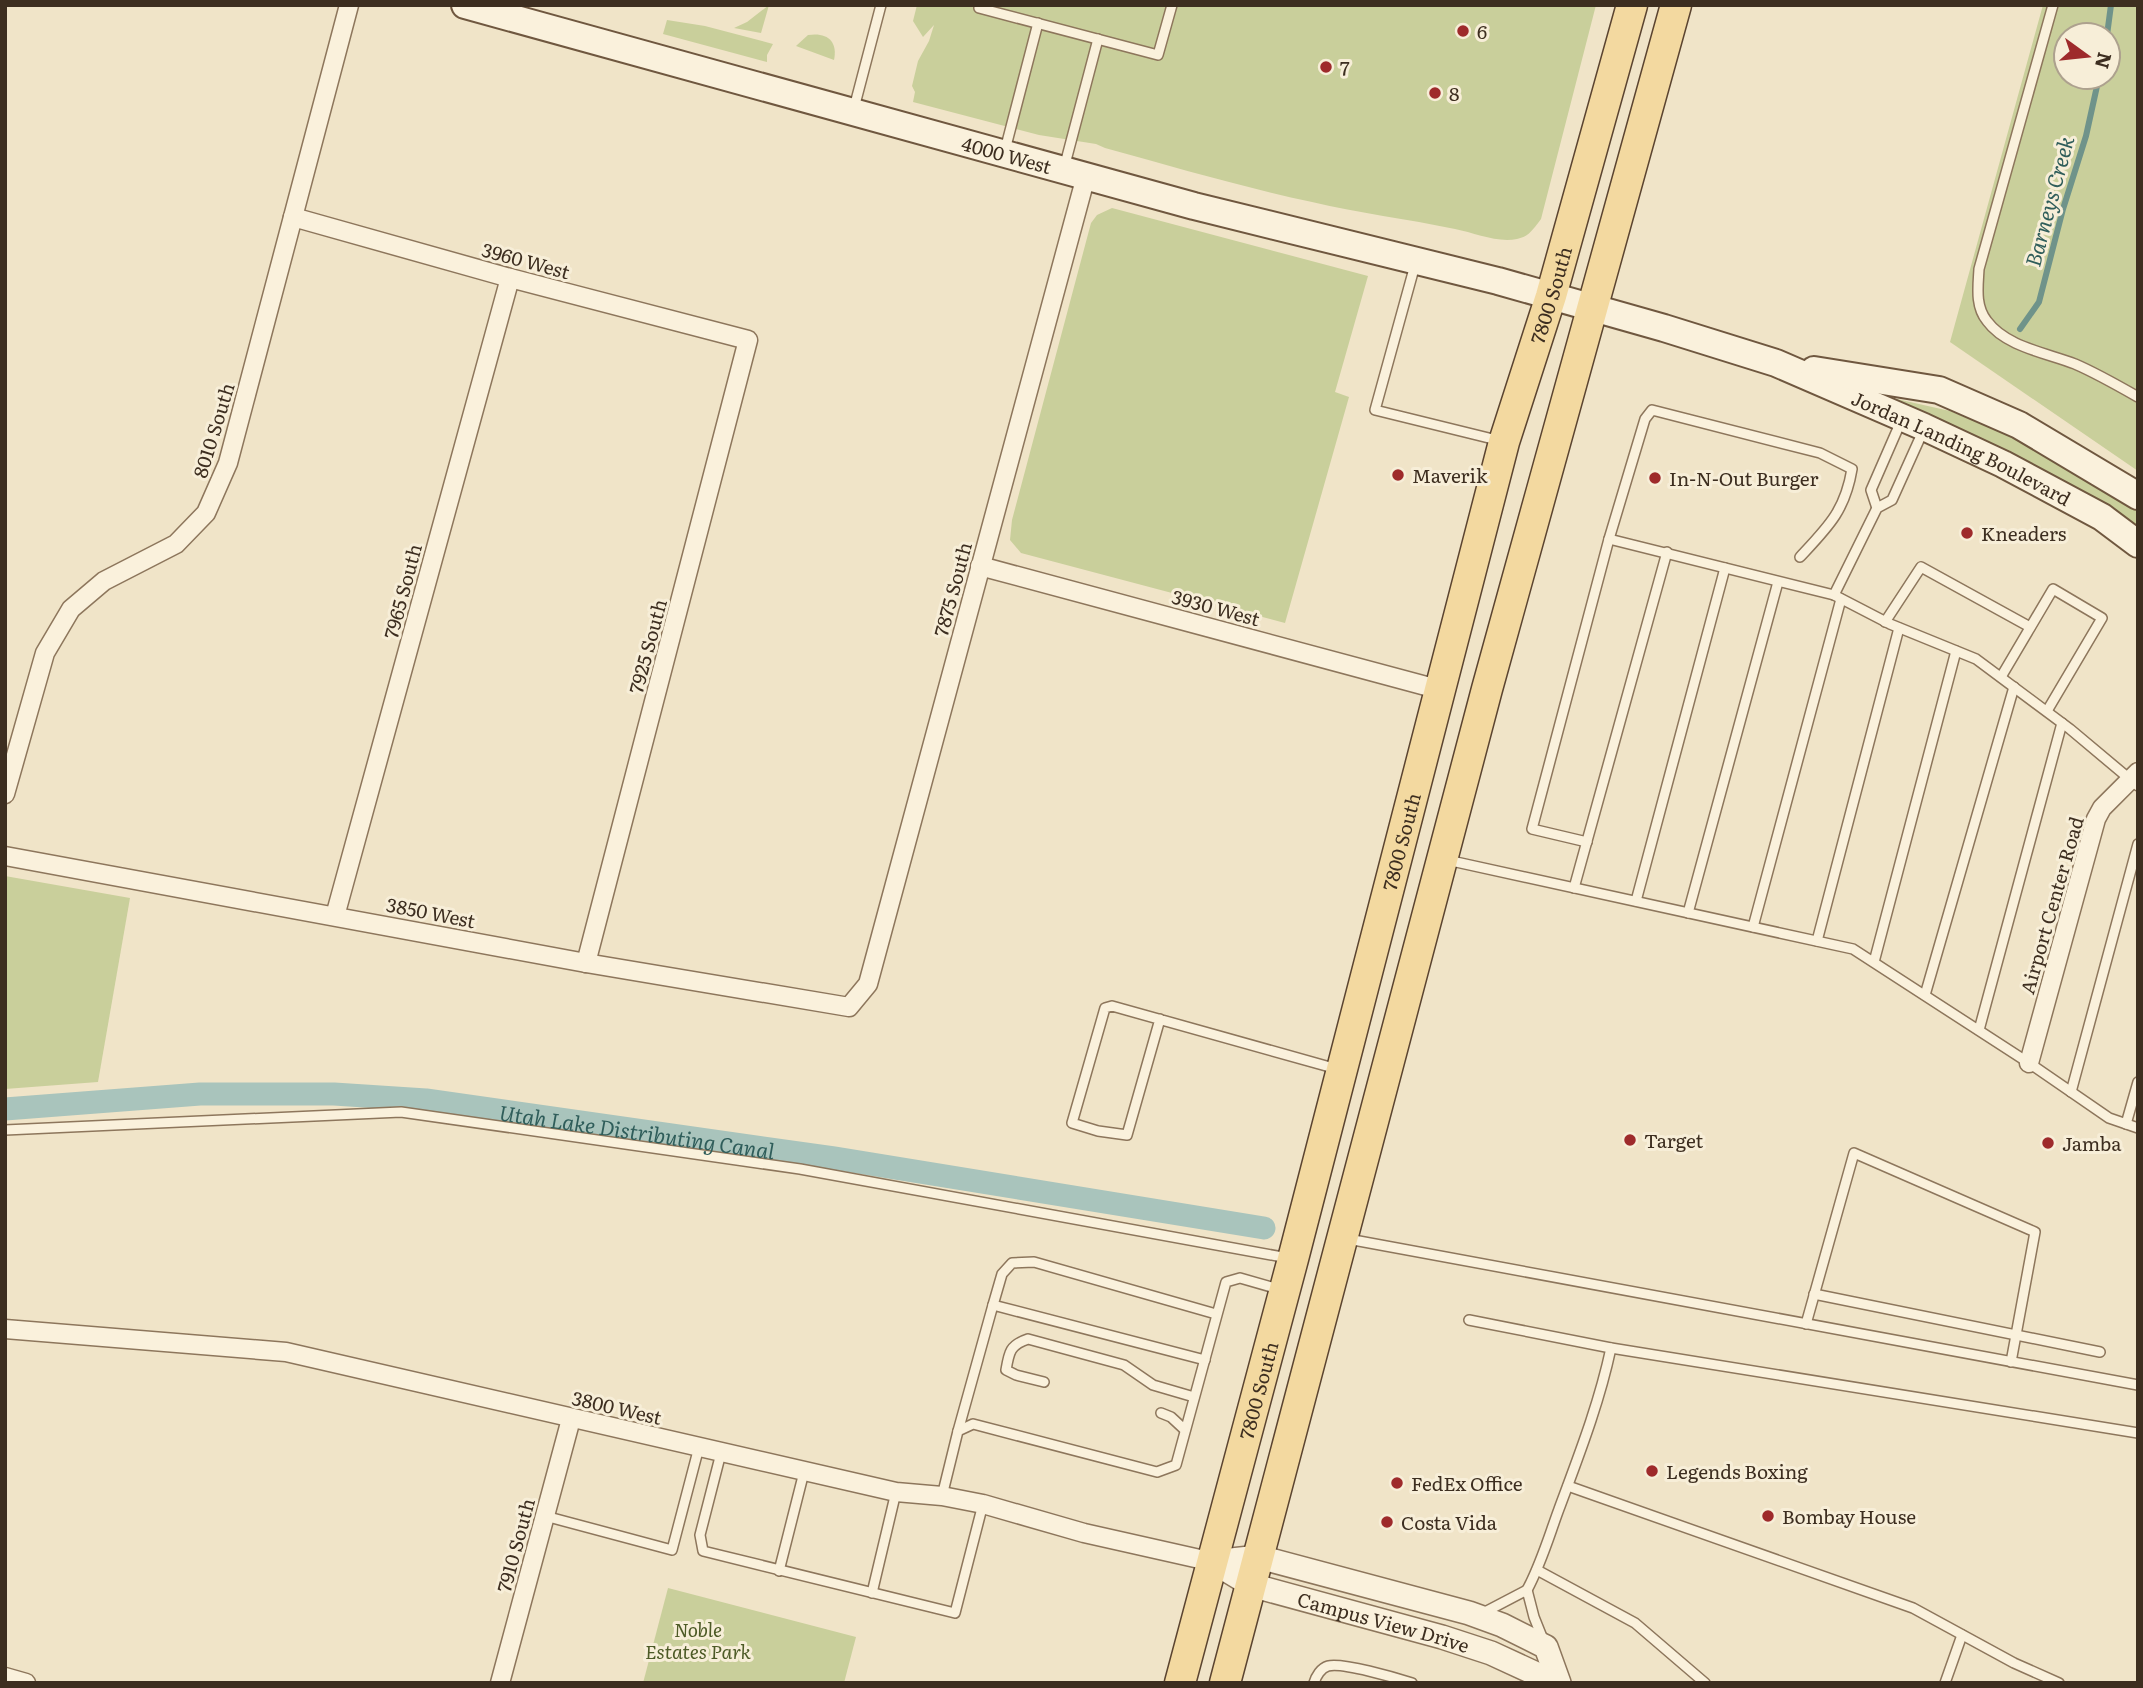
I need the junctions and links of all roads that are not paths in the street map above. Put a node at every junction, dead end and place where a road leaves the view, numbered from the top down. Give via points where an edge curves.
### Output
1 (349, 5) edge
2 (465, 5) edge
3 (881, 5) edge
4 (980, 5) edge
5 (1172, 5) edge
6 (1632, 5) edge
7 (1676, 5) edge
8 (2053, 5) edge
9 (1038, 23) junction
10 (1098, 39) junction
11 (853, 111) junction
12 (1004, 153) junction
13 (1075, 173) junction
14 (293, 217) junction
15 (1416, 260) junction
16 (510, 278) junction
17 (1550, 296) junction
18 (1593, 308) junction
19 (747, 340) joint
20 (1776, 363) junction
21 (2138, 397) edge
22 (1913, 423) junction
23 (1504, 442) junction
24 (2138, 496) edge
25 (1877, 508) junction
26 (1609, 539) junction
27 (2138, 544) edge
28 (1667, 552) junction
29 (1800, 557) dead end
30 (980, 566) junction
31 (1726, 568) junction
32 (1778, 582) junction
33 (1838, 597) junction
34 (1885, 622) junction
35 (2030, 627) junction
36 (1899, 628) junction
37 (1956, 651) junction
38 (2001, 677) junction
39 (2014, 687) junction
40 (1441, 690) junction
41 (2047, 711) junction
42 (2062, 723) junction
43 (2135, 779) edge
44 (5, 793) edge
45 (1587, 842) junction
46 (2138, 844) edge
47 (5, 856) edge
48 (1442, 859) junction
49 (1574, 888) junction
50 (1636, 901) junction
51 (1688, 913) junction
52 (335, 916) junction
53 (1753, 927) junction
54 (1817, 941) junction
55 (1874, 962) junction
56 (586, 963) junction
57 (1924, 995) junction
58 (849, 1007) joint
59 (1160, 1019) junction
60 (1979, 1030) junction
61 (2029, 1063) junction
62 (1342, 1070) junction
63 (2138, 1082) edge
64 (2071, 1092) junction
65 (2126, 1124) junction
66 (2138, 1128) edge
67 (5, 1130) edge
68 (1342, 1238) junction
69 (1293, 1259) junction
70 (1285, 1291) junction
71 (1814, 1294) junction
72 (993, 1305) junction
73 (1216, 1314) junction
74 (1469, 1320) dead end
75 (1806, 1324) junction
76 (5, 1329) edge
77 (2016, 1335) junction
78 (1611, 1348) junction
79 (2100, 1352) dead end
80 (1205, 1360) junction
81 (2011, 1362) junction
82 (1044, 1382) dead end
83 (2138, 1385) edge
84 (1194, 1397) junction
85 (1161, 1413) dead end
86 (571, 1419) junction
87 (1185, 1430) junction
88 (958, 1431) junction
89 (2138, 1433) edge
90 (699, 1447) junction
91 (721, 1453) junction
92 (804, 1472) junction
93 (1568, 1486) junction
94 (896, 1492) junction
95 (942, 1496) junction
96 (983, 1504) junction
97 (545, 1516) junction
98 (1259, 1557) junction
99 (1213, 1562) junction
100 (1537, 1570) junction
101 (779, 1571) junction
102 (1251, 1586) junction
103 (1527, 1590) junction
104 (872, 1593) junction
105 (1477, 1616) junction
106 (1962, 1634) junction
107 (1546, 1647) junction
108 (5, 1677) edge
109 (26, 1683) edge
110 (500, 1683) edge
111 (1180, 1683) edge
112 (1225, 1683) edge
113 (1314, 1683) edge
114 (1412, 1683) edge
115 (1557, 1683) edge
116 (1705, 1683) edge
117 (1945, 1683) edge
118 (2059, 1683) edge

1 - 14 street, 8010 South
2 - 11 main road, 4000 West
3 - 11 lane
4 - 9 lane
5 - 10 lane via 1158,55
6 - 17 main road, 7800 South
7 - 18 main road
8 - 21 lane via 1979,269 1977,297 1993,329
9 - 10 lane
9 - 12 lane
10 - 13 lane
11 - 12 main road, 4000 West
12 - 13 main road, 4000 West
13 - 15 main road, 4000 West
13 - 30 street, 7875 South
14 - 16 street, 3960 West
14 - 44 street, 8010 South via 228,463 206,513 176,544 104,581 71,609 45,653
15 - 17 main road, 4000 West
15 - 23 lane via 1376,410
16 - 19 street, 3960 West
16 - 52 street, 7965 South
17 - 18 main road, Jordan Landing Boulevard
17 - 23 main road, 7800 South
18 - 20 main road, Jordan Landing Boulevard
18 - 48 main road
19 - 56 street, 7925 South
20 - 22 main road, Jordan Landing Boulevard
20 - 24 main road, Jordan Landing Boulevard via 1939,390 2020,425
22 - 25 lane via 1892,500
22 - 25 lane via 1871,490
22 - 27 main road, Jordan Landing Boulevard via 2102,517
23 - 40 main road, 7800 South
25 - 33 lane
26 - 28 lane
26 - 29 lane via 1644,419 1652,411 1820,453 1852,469 1848,492 1831,524
26 - 45 lane via 1532,829
28 - 31 lane
28 - 45 lane
30 - 40 street, 3930 West
30 - 58 street, 7875 South via 868,984
31 - 32 lane
31 - 50 lane
32 - 33 lane
32 - 51 lane
33 - 34 lane
33 - 53 lane
34 - 35 lane via 1921,567
34 - 36 lane
35 - 38 lane
35 - 41 lane via 2053,589 2102,618
36 - 37 lane
36 - 54 lane
37 - 38 lane
37 - 55 lane
38 - 39 lane
39 - 41 lane
39 - 57 lane
40 - 62 main road, 7800 South
41 - 42 lane
42 - 43 lane
42 - 60 lane
43 - 61 street, Airport Center Road via 2096,819
45 - 49 lane
46 - 64 lane
47 - 52 street, 3850 West
48 - 49 lane
48 - 68 main road
49 - 50 lane
50 - 51 lane
51 - 53 lane
52 - 56 street, 3850 West
53 - 54 lane
54 - 55 lane via 1853,949
55 - 57 lane
56 - 58 street, 3850 West
57 - 60 lane
59 - 59 lane via 1112,1006 1105,1009 1072,1123 1127,1135
59 - 62 lane
60 - 61 lane
61 - 64 lane
62 - 68 main road via 1353,1077 1354,1096 1329,1187 1331,1222
62 - 69 main road, 7800 South
63 - 65 lane
64 - 65 lane
65 - 66 lane
67 - 69 lane via 401,1112 800,1169
68 - 75 lane
68 - 98 main road
69 - 70 main road, 7800 South
70 - 73 lane via 1240,1278 1226,1282
70 - 99 main road, 7800 South
71 - 75 lane
71 - 77 lane
71 - 77 lane via 1854,1153 2035,1232
72 - 73 lane via 1002,1274 1012,1263 1034,1262
72 - 80 lane
72 - 88 lane
73 - 80 lane
74 - 78 lane
75 - 81 lane
76 - 86 street, 3800 West via 286,1352
77 - 79 lane
77 - 81 lane
78 - 89 lane
78 - 93 lane via 1601,1393
80 - 84 lane
81 - 83 lane
82 - 84 lane via 1006,1370 1016,1343 1028,1339 1125,1365 1153,1385
84 - 87 lane
85 - 87 lane
86 - 90 street, 3800 West
86 - 97 street, 7910 South
87 - 88 lane via 1175,1465 1157,1472 973,1424
88 - 95 lane
90 - 91 street, 3800 West
90 - 97 lane via 672,1550
91 - 92 street, 3800 West
91 - 101 lane via 700,1535 703,1551
92 - 94 street, 3800 West
92 - 101 lane
93 - 100 lane
93 - 106 lane via 1913,1608
94 - 95 street, 3800 West
94 - 104 lane
95 - 96 street, 3800 West
96 - 99 street, 3800 West
96 - 104 lane via 956,1613
97 - 110 street, 7910 South
98 - 99 street
98 - 102 main road
98 - 105 street
99 - 102 street, Campus View Drive
99 - 111 main road, 7800 South
100 - 103 lane
100 - 116 lane via 1635,1623
101 - 104 lane
102 - 112 main road
102 - 115 street, Campus View Drive via 1443,1637
103 - 105 lane
103 - 107 lane
105 - 107 street
106 - 117 lane
106 - 118 lane
107 - 115 street
108 - 109 street
113 - 114 lane via 1327,1666 1340,1665

